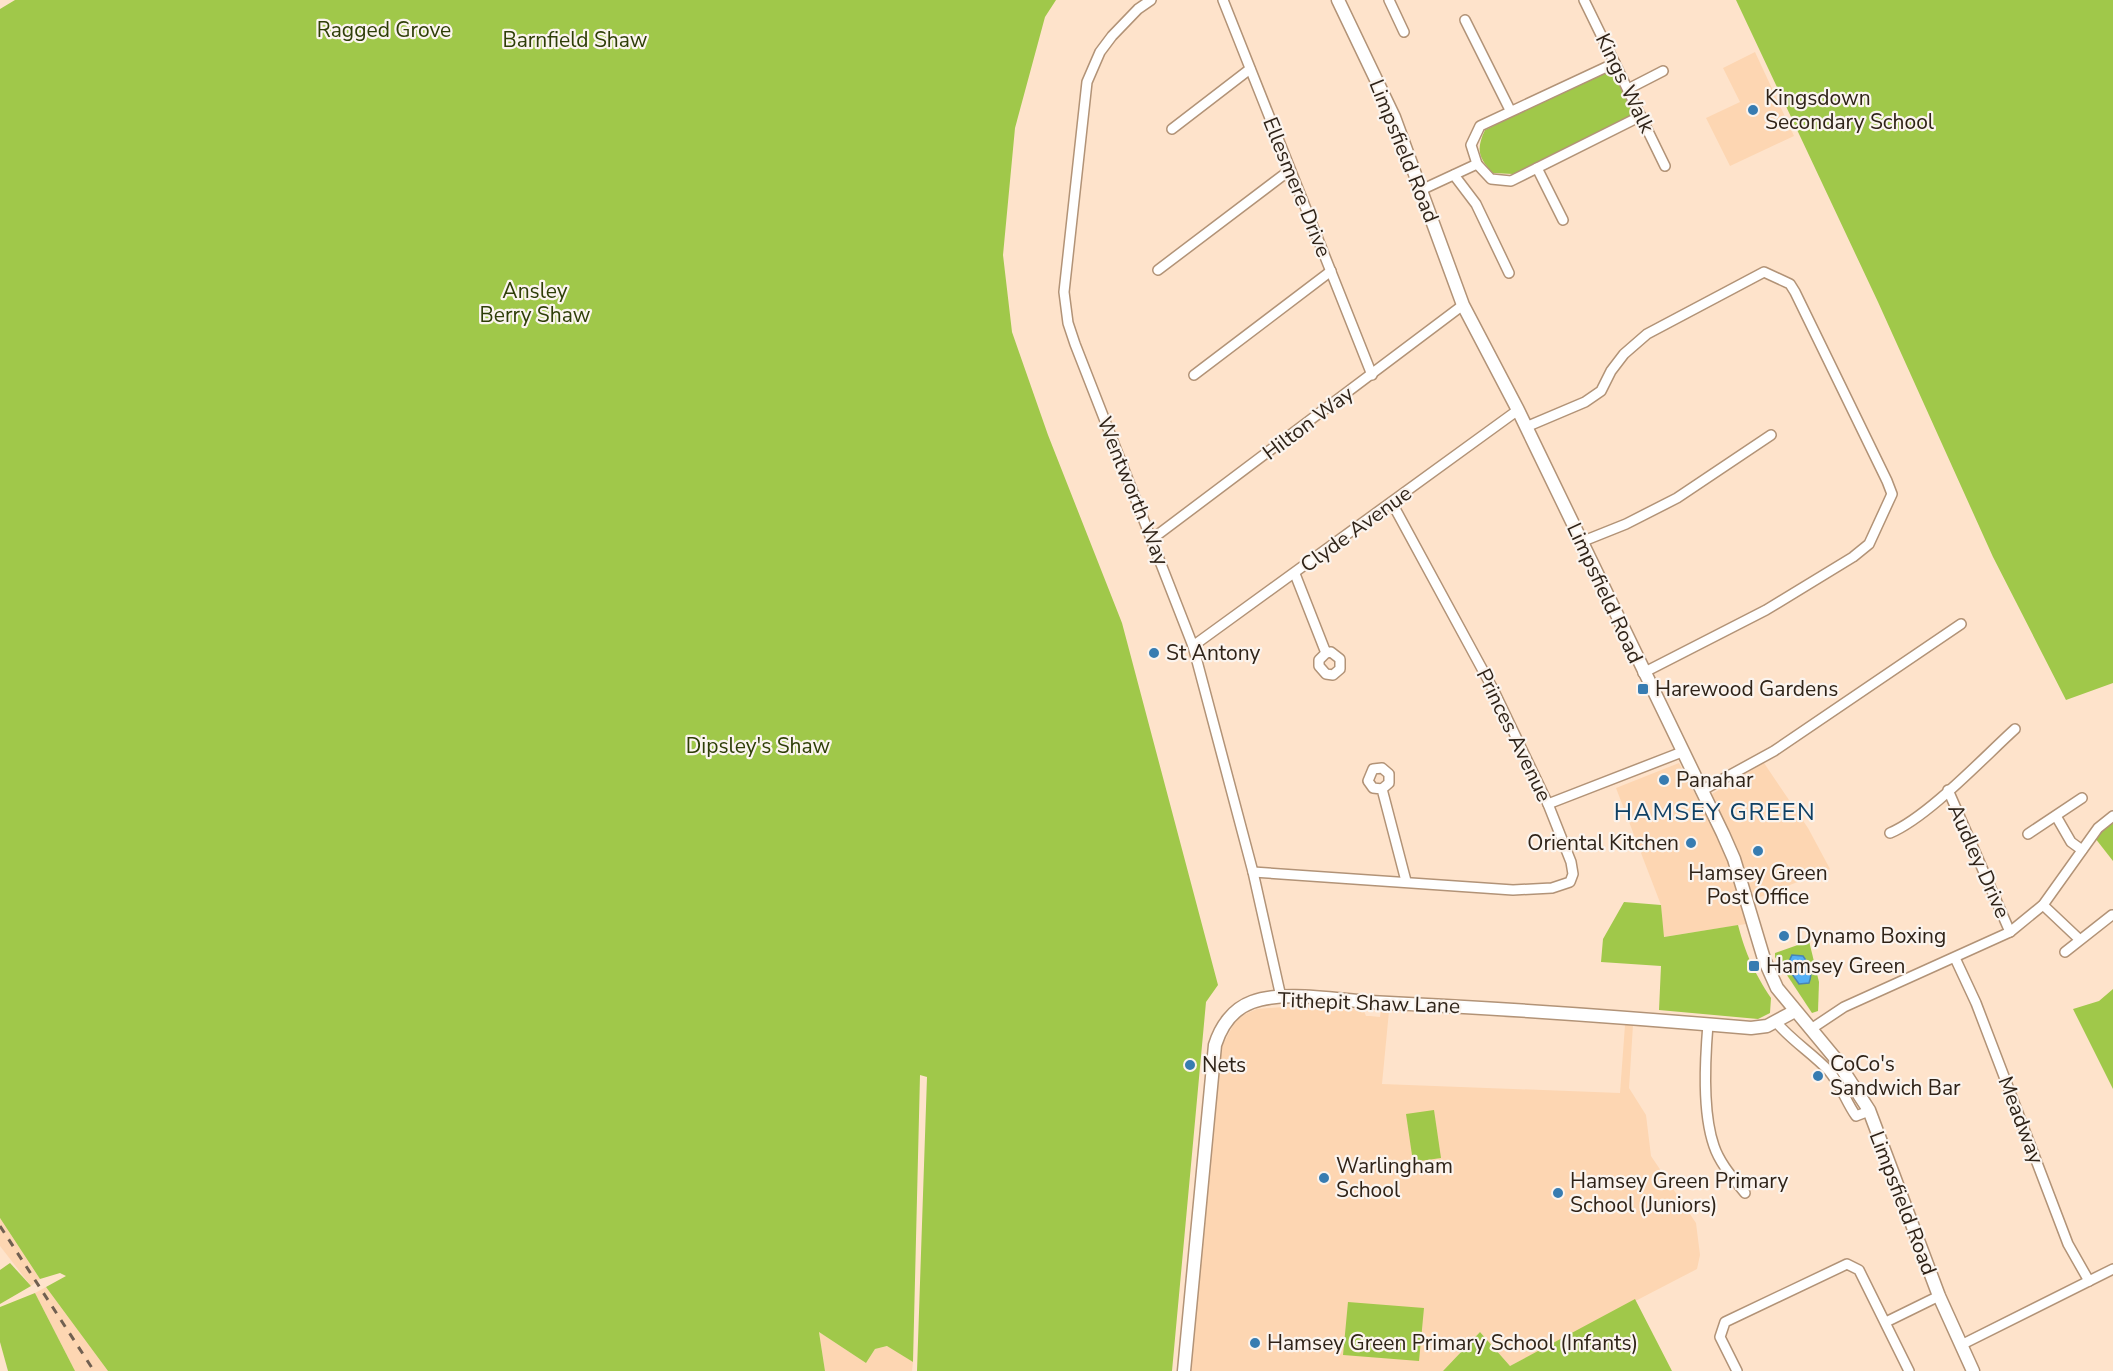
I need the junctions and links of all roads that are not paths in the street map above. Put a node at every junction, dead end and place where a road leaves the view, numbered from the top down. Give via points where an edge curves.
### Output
1 (1151, 0) edge
2 (1223, 0) edge
3 (1338, 0) edge
4 (1389, 0) edge
5 (1584, 0) edge
6 (1465, 20) dead end
7 (1404, 32) dead end
8 (1615, 63) junction
9 (1250, 69) junction
10 (1663, 71) dead end
11 (1628, 89) junction
12 (1510, 110) junction
13 (1641, 116) junction
14 (1172, 129) dead end
15 (1477, 164) junction
16 (1665, 166) dead end
17 (1537, 168) junction
18 (1290, 170) junction
19 (1454, 175) junction
20 (1420, 190) junction
21 (1563, 220) dead end
22 (1502, 269) dead end
23 (1158, 270) dead end
24 (1331, 271) junction
25 (1463, 305) junction
26 (1194, 375) dead end
27 (1372, 375) junction
28 (1518, 410) junction
29 (1526, 427) junction
30 (1770, 435) dead end
31 (1392, 503) junction
32 (1152, 538) junction
33 (1581, 542) junction
34 (1295, 574) junction
35 (1961, 624) dead end
36 (1193, 646) junction
37 (1326, 653) dead end
38 (1643, 673) junction
39 (2015, 729) dead end
40 (1682, 752) junction
41 (1382, 789) dead end
42 (1948, 790) junction
43 (1701, 791) junction
44 (2082, 798) dead end
45 (1548, 804) junction
46 (2056, 816) junction
47 (2113, 816) edge
48 (1890, 833) dead end
49 (2028, 834) dead end
50 (2082, 849) junction
51 (1252, 872) junction
52 (1406, 881) junction
53 (2043, 905) junction
54 (2112, 915) edge
55 (2010, 932) junction
56 (2079, 939) junction
57 (2064, 952) dead end
58 (1955, 958) junction
59 (1281, 997) junction
60 (1795, 1011) junction
61 (1776, 1022) junction
62 (1708, 1024) junction
63 (1811, 1029) junction
64 (1869, 1111) junction
65 (1746, 1193) dead end
66 (2113, 1269) edge
67 (2089, 1281) junction
68 (1939, 1296) junction
69 (1886, 1322) junction
70 (1961, 1346) junction
71 (1184, 1371) edge
72 (1737, 1371) edge
73 (1909, 1371) edge
74 (1974, 1371) edge

1 - 32 street, Wentworth Way via 1112,36 1100,52 1088,82 1064,292 1075,344
2 - 9 street, Ellesmere Drive
3 - 20 main road, Limpsfield Road via 1394,117
4 - 7 street
5 - 8 street, Kings Walk
6 - 12 street
8 - 11 street, Kings Walk
8 - 12 street
9 - 14 street
9 - 18 street, Ellesmere Drive
10 - 11 street
11 - 13 street, Kings Walk
12 - 15 street via 1480,126 1471,145
13 - 16 street, Kings Walk
13 - 17 street
15 - 17 street via 1491,179 1511,181
15 - 19 street
17 - 21 street
18 - 23 street
18 - 24 street, Ellesmere Drive
19 - 20 street
19 - 22 street via 1476,204
20 - 25 main road, Limpsfield Road
24 - 26 street
24 - 27 street, Ellesmere Drive
25 - 27 street, Hilton Way
25 - 28 main road, Limpsfield Road
27 - 32 street, Hilton Way
28 - 29 main road, Limpsfield Road
28 - 31 street, Clyde Avenue
29 - 33 main road, Limpsfield Road
29 - 38 street via 1601,391 1617,362 1647,334 1764,272 1790,284 1795,292 1887,481 1892,494 1888,505 1869,544 1853,557 1766,610
30 - 33 street via 1677,498
31 - 34 street, Clyde Avenue
31 - 45 street, Princes Avenue via 1493,689
32 - 36 street, Wentworth Way
33 - 38 main road, Limpsfield Road
34 - 36 street, Clyde Avenue
34 - 37 street
35 - 43 street via 1774,751
36 - 51 street, Wentworth Way
38 - 40 main road, Limpsfield Road
39 - 42 street, Audley Drive
40 - 43 main road, Limpsfield Road
40 - 45 street
41 - 52 street
42 - 48 street, Audley Drive via 1902,828
42 - 55 street, Audley Drive
43 - 60 main road, Limpsfield Road via 1734,859 1764,959 1777,988
44 - 46 street
45 - 52 street, Princes Avenue via 1571,862 1570,882 1552,888 1513,890
46 - 49 street
46 - 50 street via 2072,842
47 - 50 street
50 - 53 street
51 - 52 street, Princes Avenue
51 - 59 street, Wentworth Way
53 - 55 street
53 - 56 street
54 - 56 street
55 - 58 street
56 - 57 street
58 - 63 street via 1844,1007
58 - 67 street, Meadway via 2068,1244
59 - 62 main road, Tithepit Shaw Lane
59 - 71 main road, Tithepit Shaw Lane via 1242,1007 1219,1032 1215,1045
60 - 61 main road, Tithepit Shaw Lane
60 - 63 main road, Limpsfield Road
61 - 62 main road, Tithepit Shaw Lane via 1751,1028
61 - 64 street via 1796,1044 1820,1061 1846,1095 1854,1114
62 - 65 street via 1705,1088 1713,1146
63 - 64 main road, Limpsfield Road via 1851,1078
64 - 68 main road, Limpsfield Road
66 - 67 street
67 - 70 street
68 - 69 street
68 - 70 main road, Limpsfield Road
69 - 72 street via 1859,1270 1847,1264 1725,1322 1720,1337
69 - 73 street
70 - 74 main road, Limpsfield Road

